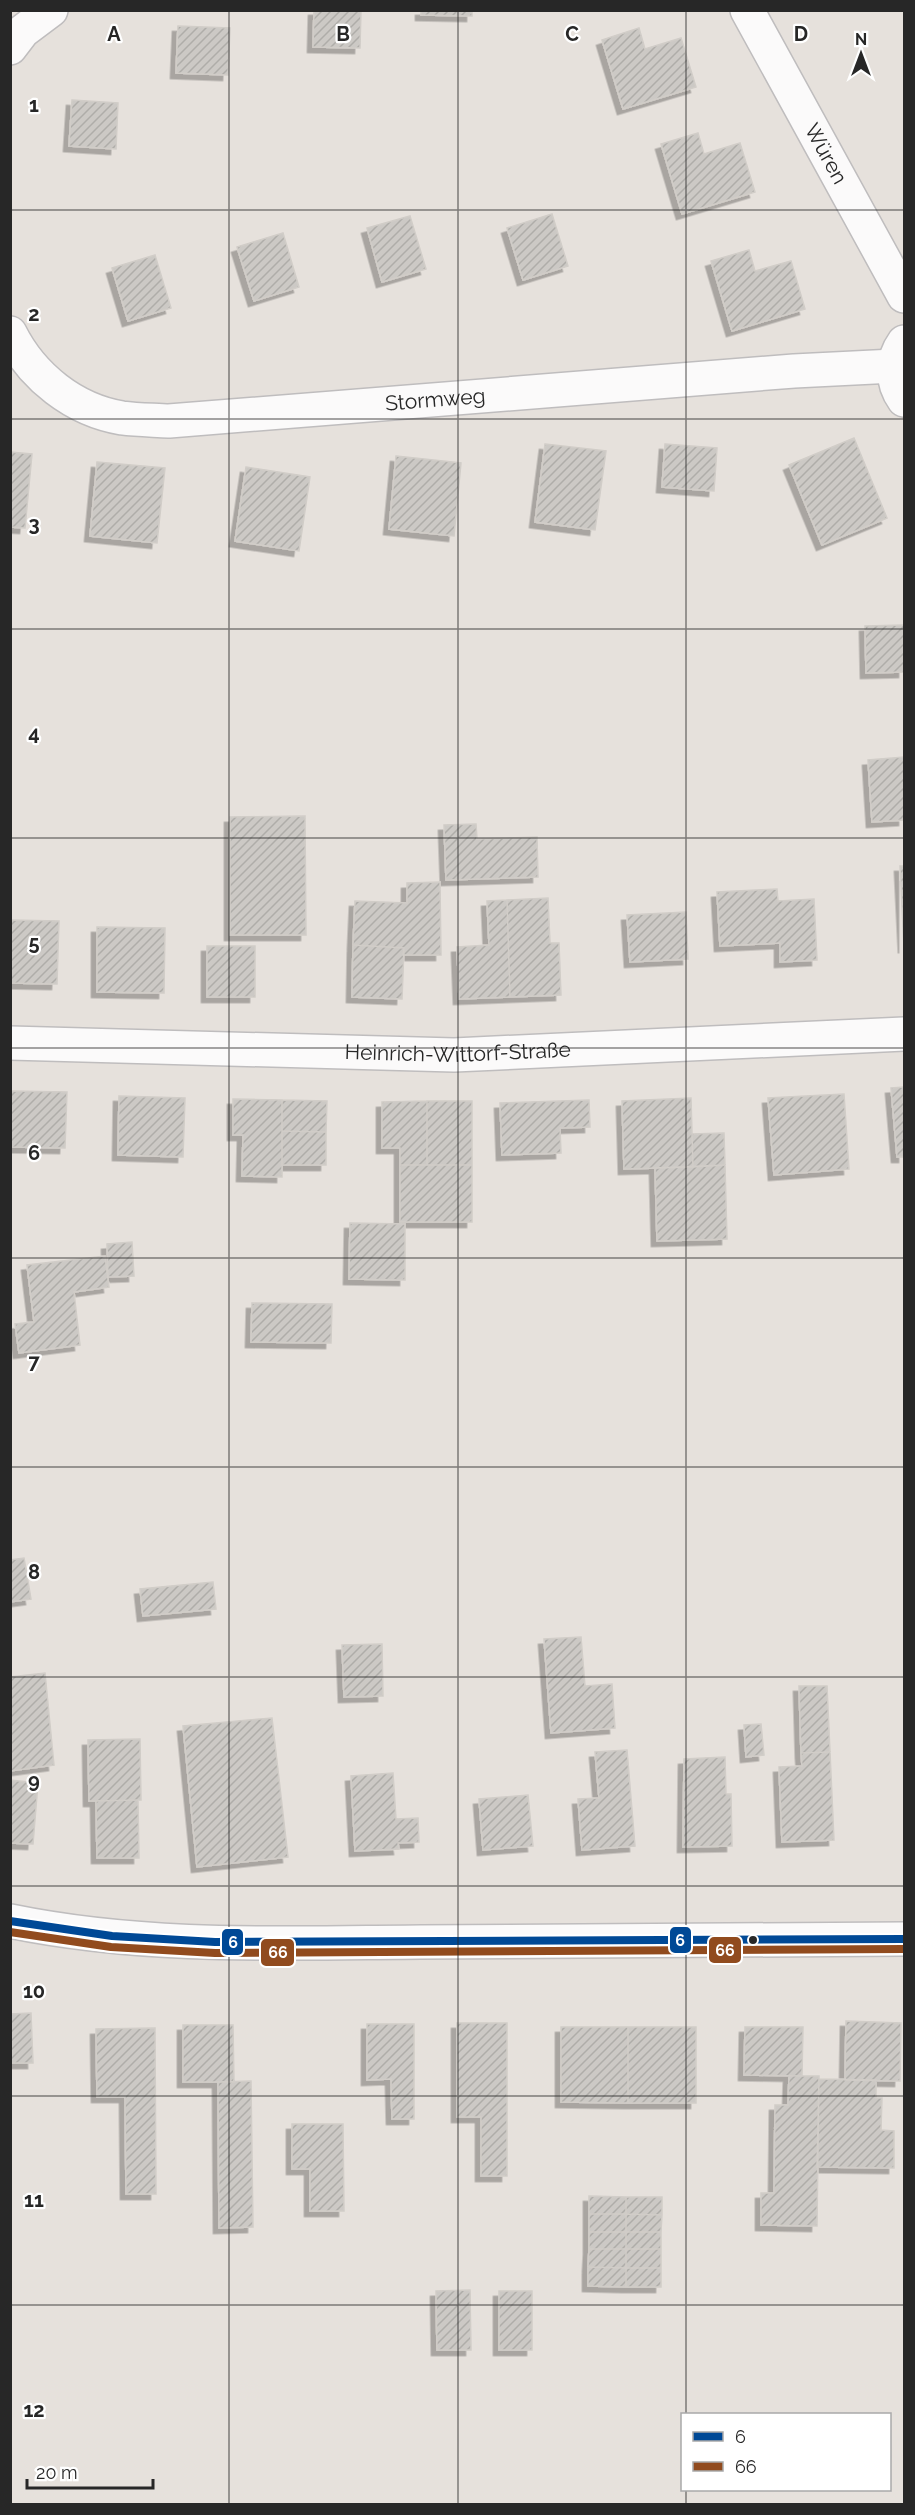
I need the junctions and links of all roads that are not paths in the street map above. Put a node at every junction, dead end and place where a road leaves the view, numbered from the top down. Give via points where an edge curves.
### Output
1 (51, 10) edge
2 (747, 10) edge
3 (10, 48) edge
4 (904, 296) edge
5 (10, 333) edge
6 (899, 354) edge
7 (904, 400) edge
8 (904, 1034) edge
9 (10, 1043) edge
10 (10, 1921) edge
11 (904, 1939) edge

1 - 3 street via 23,31
2 - 4 street, Würen
5 - 6 street, Stormweg via 27,361 51,386 83,406 121,418 169,421 794,371
6 - 7 street via 895,383
8 - 9 street, Heinrich-Wittorf-Straße via 454,1055
10 - 11 street via 142,1940 242,1943

